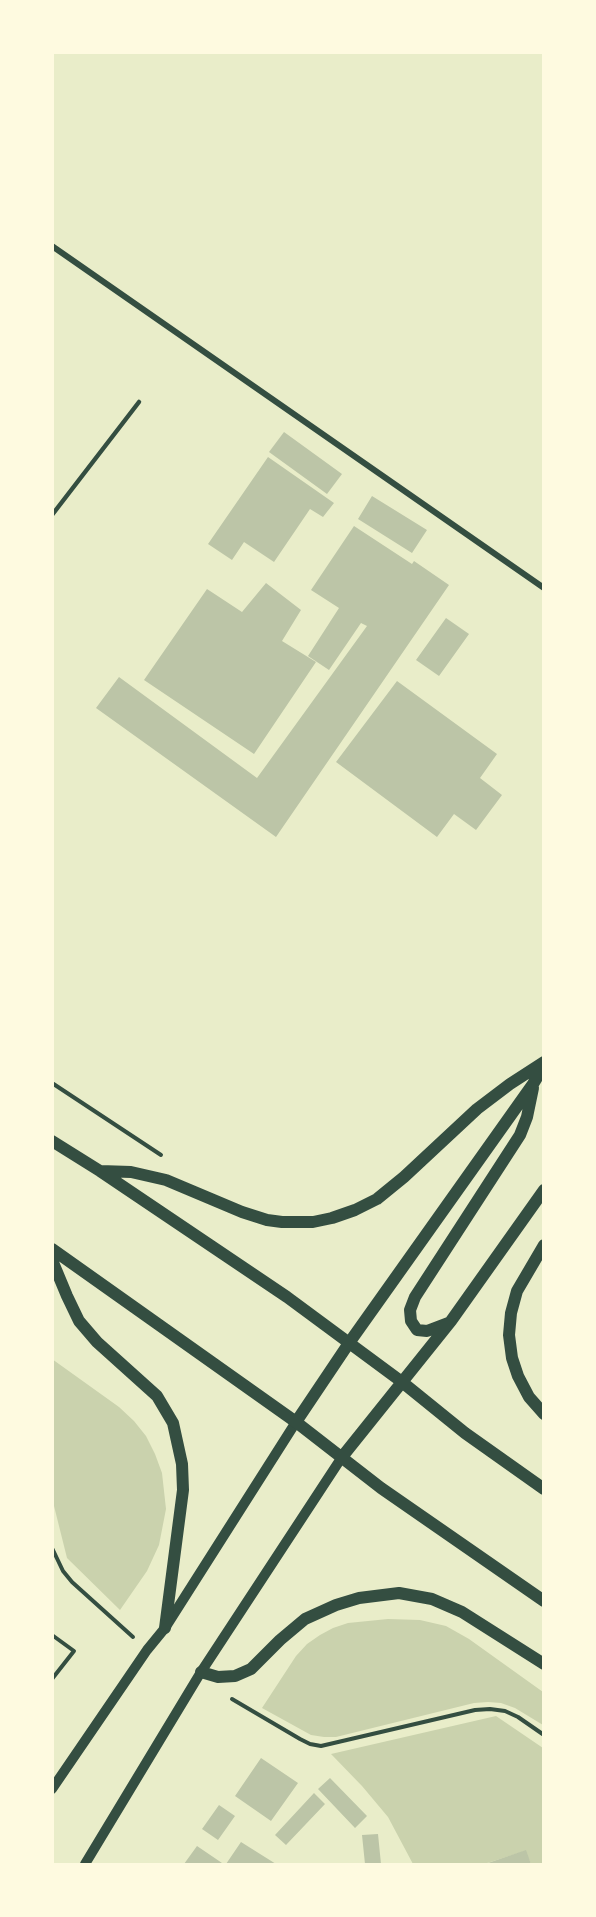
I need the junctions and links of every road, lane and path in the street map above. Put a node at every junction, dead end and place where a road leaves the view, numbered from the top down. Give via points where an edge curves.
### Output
1 (52, 246) edge
2 (139, 402) dead end
3 (52, 515) edge
4 (543, 588) edge
5 (543, 1064) edge
6 (52, 1083) edge
7 (533, 1084) junction
8 (52, 1141) edge
9 (171, 1161) dead end
10 (100, 1171) junction
11 (543, 1190) edge
12 (543, 1245) edge
13 (52, 1249) edge
14 (52, 1260) edge
15 (451, 1321) junction
16 (349, 1343) junction
17 (402, 1383) junction
18 (543, 1414) edge
19 (296, 1422) junction
20 (342, 1458) junction
21 (543, 1489) edge
22 (52, 1548) edge
23 (543, 1601) edge
24 (165, 1628) junction
25 (52, 1635) edge
26 (147, 1650) junction
27 (543, 1664) edge
28 (199, 1675) junction
29 (52, 1680) edge
30 (543, 1735) edge
31 (52, 1789) edge
32 (86, 1864) edge

1 - 4 street
2 - 3 lane
5 - 7 main road
5 - 10 main road via 477,1109 377,1199 332,1218 313,1222 267,1220 166,1180 131,1172
6 - 9 path
7 - 15 main road via 520,1135 410,1310 417,1330 438,1328
7 - 16 main road
8 - 10 main road
10 - 16 main road
11 - 15 main road
12 - 18 main road via 518,1291 509,1335 518,1376
13 - 19 main road
14 - 24 main road via 80,1321 157,1396 173,1423 183,1490
15 - 17 main road
16 - 17 main road
16 - 19 main road
17 - 20 main road
17 - 21 main road
19 - 20 main road
19 - 24 street
20 - 23 main road
20 - 28 street
22 - 26 path via 72,1582
24 - 26 street
25 - 29 path via 74,1651
26 - 31 street
27 - 28 main road via 462,1612 432,1599 399,1593 359,1598 305,1619 251,1669 235,1676
28 - 30 path via 310,1744 321,1746 490,1709 518,1717
28 - 32 street

